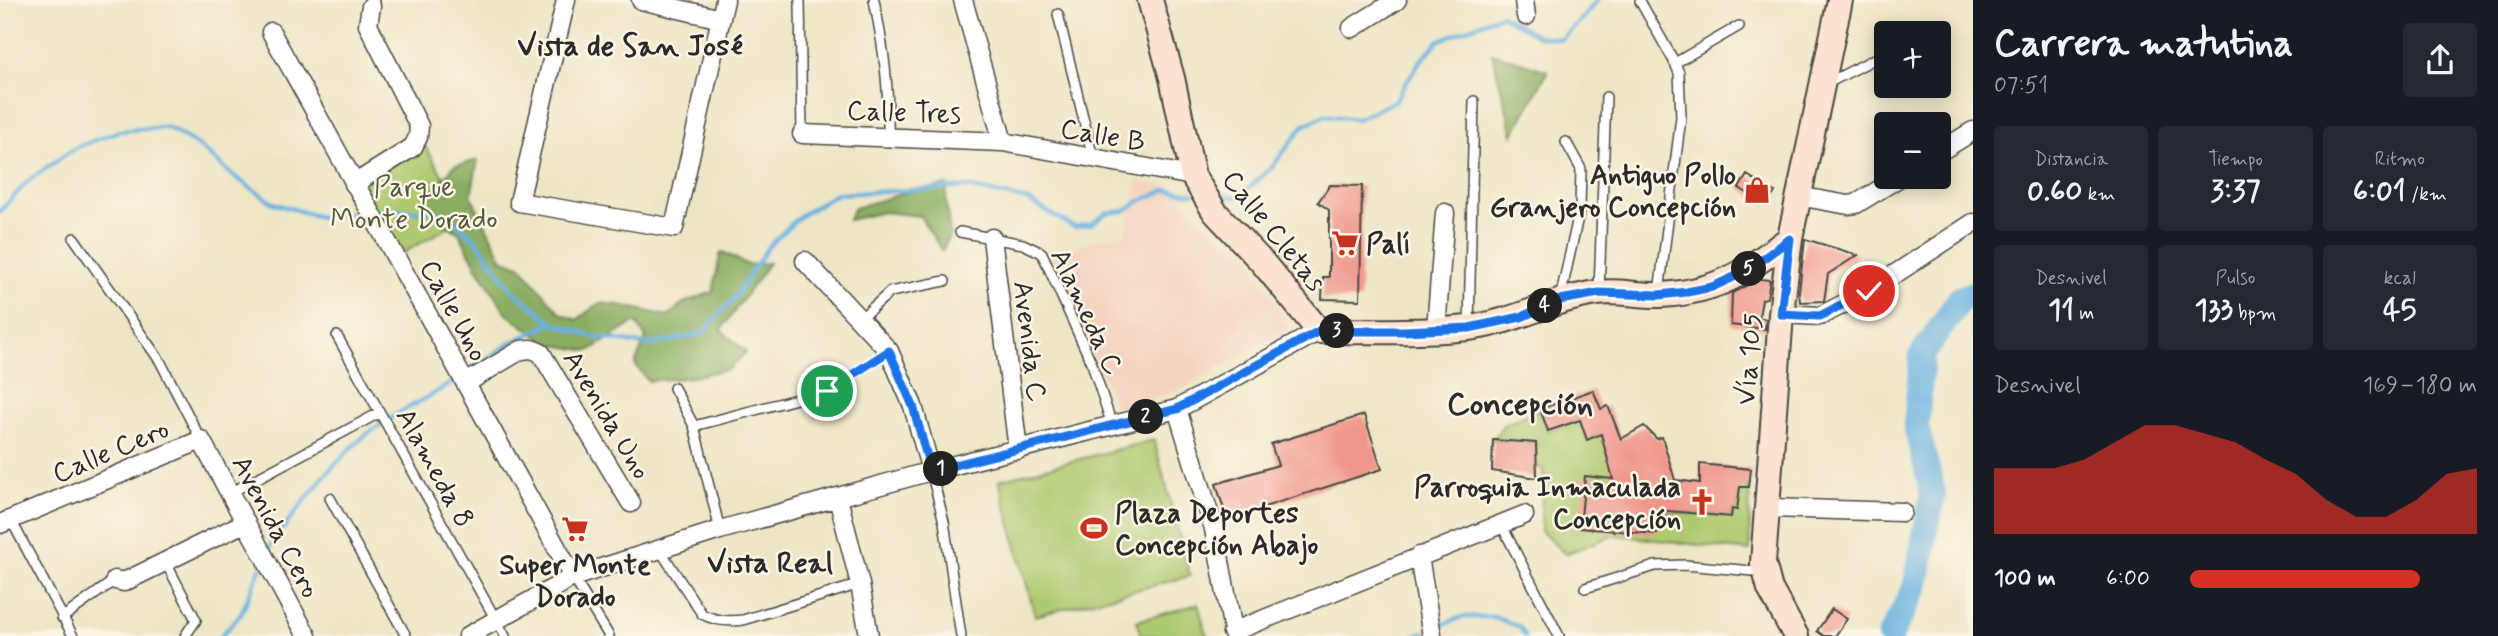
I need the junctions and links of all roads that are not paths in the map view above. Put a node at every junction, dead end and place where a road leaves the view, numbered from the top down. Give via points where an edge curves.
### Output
1 (566, 0) edge
2 (641, 0) edge
3 (725, 0) edge
4 (800, 0) edge
5 (874, 0) edge
6 (964, 0) edge
7 (1150, 0) edge
8 (1396, 0) edge
9 (1840, 0) edge
10 (1640, 1) edge
11 (371, 6) dead end
12 (1058, 14) dead end
13 (721, 19) junction
14 (1739, 26) dead end
15 (1352, 28) dead end
16 (271, 32) dead end
17 (1874, 59) edge
18 (1675, 63) junction
19 (1822, 86) junction
20 (1606, 97) dead end
21 (1474, 101) dead end
22 (1973, 131) edge
23 (802, 134) joint
24 (888, 136) junction
25 (1003, 142) junction
26 (1566, 142) dead end
27 (1951, 145) edge
28 (1093, 159) junction
29 (1193, 176) junction
30 (354, 184) junction
31 (1880, 189) edge
32 (1798, 196) junction
33 (1446, 213) dead end
34 (1973, 223) edge
35 (960, 232) dead end
36 (992, 238) junction
37 (74, 239) dead end
38 (1790, 239) junction
39 (804, 261) dead end
40 (945, 281) dead end
41 (1599, 293) junction
42 (1659, 295) junction
43 (1560, 300) junction
44 (1781, 314) junction
45 (860, 319) junction
46 (1469, 328) junction
47 (1436, 329) junction
48 (1319, 331) junction
49 (337, 336) dead end
50 (889, 351) junction
51 (466, 383) junction
52 (674, 388) dead end
53 (1177, 409) junction
54 (379, 413) junction
55 (1112, 425) junction
56 (694, 426) junction
57 (201, 440) junction
58 (1018, 450) junction
59 (931, 471) junction
60 (229, 493) junction
61 (330, 498) dead end
62 (838, 498) junction
63 (631, 503) dead end
64 (1767, 508) junction
65 (1902, 512) dead end
66 (1524, 515) dead end
67 (6, 522) edge
68 (246, 522) junction
69 (1500, 523) junction
70 (720, 530) junction
71 (660, 550) junction
72 (1419, 556) junction
73 (165, 561) junction
74 (1765, 572) junction
75 (573, 577) junction
76 (115, 580) joint
77 (860, 584) junction
78 (1585, 588) dead end
79 (62, 618) junction
80 (496, 620) junction
81 (1233, 634) edge
82 (73, 636) edge
83 (185, 636) edge
84 (307, 636) edge
85 (406, 636) edge
86 (468, 636) edge
87 (505, 636) edge
88 (609, 636) edge
89 (869, 636) edge
90 (961, 636) edge
91 (1432, 636) edge
92 (1559, 636) edge
93 (1796, 636) edge

1 - 13 street via 519,202 674,228
2 - 13 street
3 - 13 street
4 - 23 lane
5 - 24 lane via 888,79
6 - 25 street
7 - 29 street, Calle Cletas
8 - 15 street
9 - 19 street, Vía 105
10 - 18 lane
11 - 30 street via 370,32 419,126 418,137 413,147
12 - 28 lane
14 - 18 lane
16 - 30 street, Calle Uno
17 - 19 lane
18 - 42 lane via 1681,117
19 - 32 street, Vía 105
20 - 41 lane
21 - 46 lane
22 - 27 street
23 - 24 street, Calle Tres
24 - 25 street, Calle Tres
25 - 28 street, Calle B
26 - 43 lane via 1581,169 1580,208
28 - 29 street, Calle B
29 - 48 street, Calle Cletas via 1215,212
30 - 51 street, Calle Uno
31 - 32 street via 1848,205
32 - 38 street, Vía 105
33 - 47 street
34 - 44 street via 1869,291 1820,316
35 - 36 lane, Alameda C
36 - 55 lane, Alameda C via 1042,253 1091,364
36 - 58 street, Avenida C
37 - 57 lane via 160,360
38 - 42 street via 1745,272 1712,287
38 - 44 street, Vía 105
39 - 45 street
40 - 45 lane via 890,292
41 - 42 street
41 - 43 street
43 - 46 street via 1521,317
44 - 64 street, Vía 105
45 - 50 street
46 - 47 street
47 - 48 street
48 - 53 street
49 - 54 lane, Alameda 8
50 - 56 lane via 827,391
50 - 59 street via 913,406
51 - 63 street, Avenida Uno via 521,350 541,353
51 - 75 street, Calle Uno
52 - 56 lane
53 - 55 street
53 - 81 street via 1214,529
54 - 60 lane
54 - 80 lane, Alameda 8
55 - 58 street
56 - 70 lane
57 - 60 street, Avenida Cero
57 - 67 street, Calle Cero
58 - 59 street
59 - 62 street
59 - 90 lane via 944,522
60 - 68 street, Avenida Cero
61 - 85 lane
62 - 70 street
62 - 77 street
64 - 65 street
64 - 74 street, Vía 105
66 - 69 street
67 - 79 lane
68 - 73 street
68 - 84 street, Avenida Cero
69 - 72 street
69 - 92 lane
70 - 71 street
71 - 75 street
71 - 77 lane via 702,614 728,622
72 - 81 street
72 - 91 street
73 - 76 street via 124,582
73 - 83 lane via 196,620
74 - 78 lane via 1655,566
74 - 93 street, Vía 105
75 - 80 street
75 - 88 lane
76 - 79 lane
77 - 89 street
79 - 82 lane
80 - 86 street
80 - 87 lane, Alameda 8

